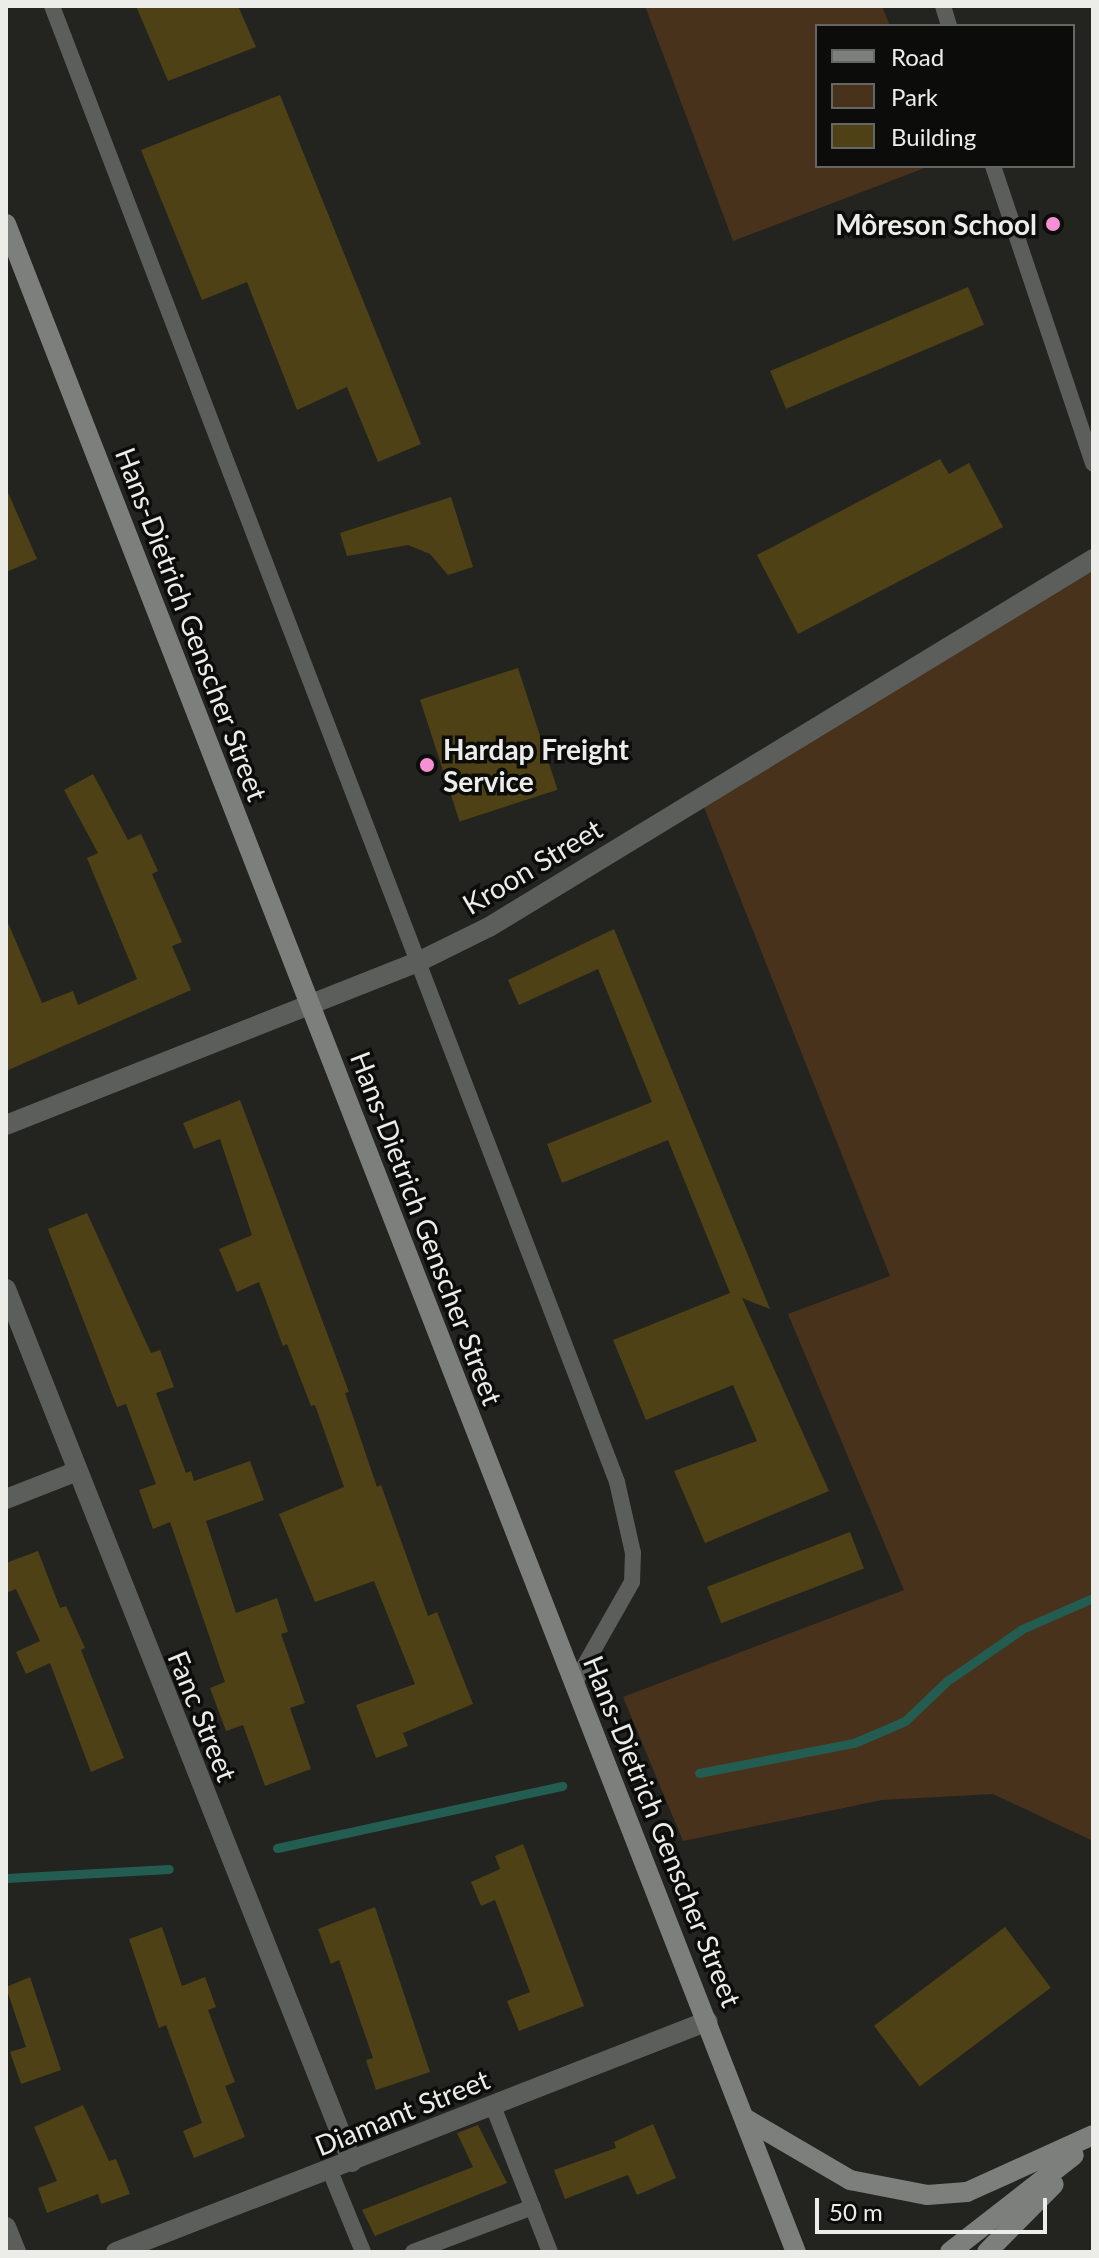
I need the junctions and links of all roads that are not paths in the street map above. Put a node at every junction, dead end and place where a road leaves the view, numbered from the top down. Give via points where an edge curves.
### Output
1 (52, 6) edge
2 (994, 168) edge
3 (6, 224) edge
4 (1093, 464) edge
5 (1093, 559) edge
6 (416, 963) junction
7 (310, 1004) junction
8 (6, 1125) edge
9 (6, 1289) edge
10 (75, 1472) junction
11 (6, 1499) edge
12 (574, 1684) junction
13 (708, 2021) junction
14 (493, 2106) junction
15 (746, 2119) junction
16 (1093, 2140) edge
17 (352, 2162) junction
18 (330, 2171) junction
19 (533, 2207) junction
20 (6, 2227) edge
21 (16, 2252) edge
22 (116, 2252) edge
23 (363, 2252) edge
24 (413, 2252) edge
25 (550, 2252) edge
26 (796, 2252) edge
27 (950, 2252) edge
28 (987, 2252) edge

1 - 6 lane
2 - 4 lane
3 - 7 street, Hans-Dietrich Genscher Street
5 - 6 street, Kroon Street via 489,927
6 - 7 street, Kroon Street
6 - 12 lane via 617,1482 633,1553 632,1582
7 - 8 street, Kroon Street
7 - 12 street, Hans-Dietrich Genscher Street
9 - 10 street, Fanc Street
10 - 11 street
10 - 17 street, Fanc Street
12 - 13 street, Hans-Dietrich Genscher Street
13 - 14 street, Diamant Street
13 - 15 street, Hans-Dietrich Genscher Street
14 - 17 street, Diamant Street
14 - 19 lane
15 - 16 street via 850,2180 927,2195 967,2192
15 - 26 street, Hans-Dietrich Genscher Street
16 - 27 street
16 - 28 street
17 - 18 street, Diamant Street
18 - 22 street, Diamant Street
18 - 23 lane
19 - 24 lane
19 - 25 lane
20 - 21 street

